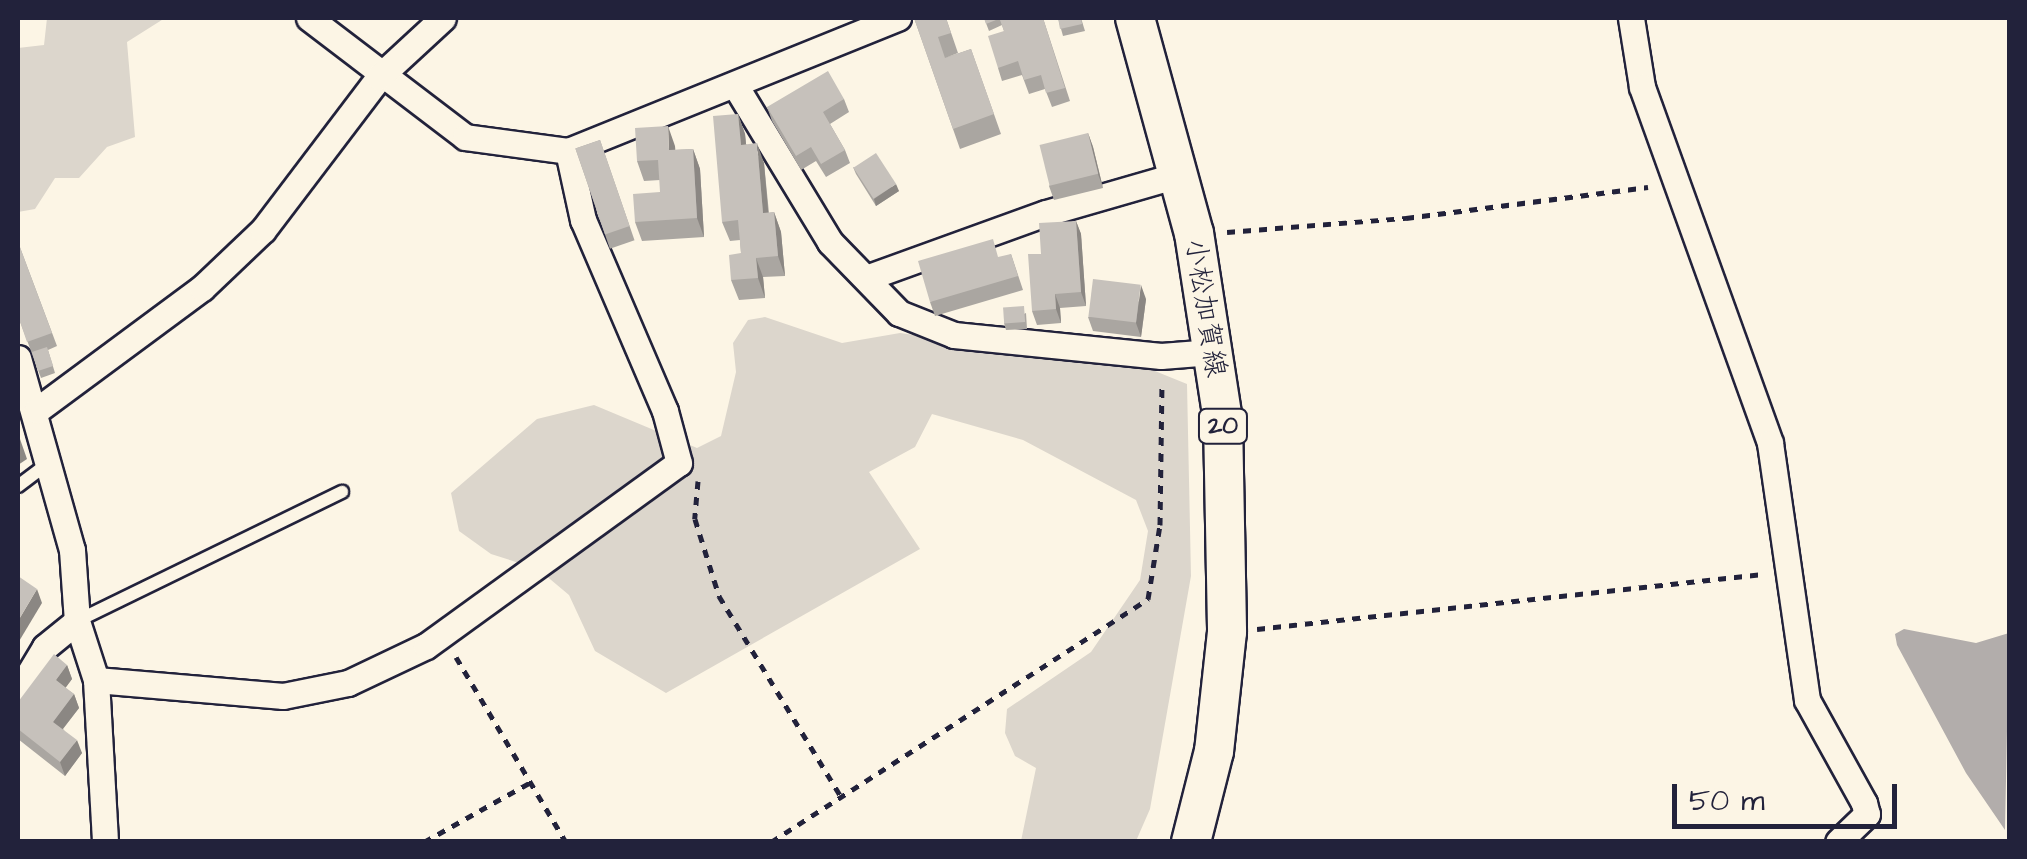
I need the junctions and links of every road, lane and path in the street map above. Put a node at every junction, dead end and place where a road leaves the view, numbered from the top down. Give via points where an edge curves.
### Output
1 (309, 18) edge
2 (443, 18) edge
3 (898, 18) edge
4 (1135, 18) edge
5 (1631, 18) edge
6 (379, 77) junction
7 (736, 84) junction
8 (568, 150) junction
9 (1178, 175) junction
10 (1681, 183) junction
11 (1194, 233) junction
12 (866, 278) junction
13 (1212, 352) junction
14 (1161, 356) junction
15 (19, 364) edge
16 (37, 410) junction
17 (50, 462) junction
18 (679, 462) junction
19 (18, 486) edge
20 (342, 492) dead end
21 (1786, 572) junction
22 (77, 620) junction
23 (1227, 632) junction
24 (442, 633) junction
25 (96, 680) junction
26 (18, 692) edge
27 (531, 782) junction
28 (844, 800) junction
29 (105, 842) edge
30 (424, 842) edge
31 (566, 842) edge
32 (772, 842) edge
33 (1191, 842) edge
34 (1838, 842) edge

1 - 6 street
2 - 6 street
3 - 7 street
4 - 9 main road, 小松加賀線 / 20
5 - 10 street via 1642,87
6 - 8 street via 465,137
6 - 16 street via 264,230 202,288
7 - 8 street
7 - 12 street via 813,218
8 - 18 street via 583,220
9 - 11 main road, 小松加賀線 / 20
9 - 12 street via 1046,213
10 - 11 path via 1406,218
10 - 21 street via 1770,443
11 - 13 main road, 小松加賀線 / 20
12 - 14 street via 898,312 930,330
13 - 14 street
13 - 23 main road, 小松加賀線 / 20 via 1223,420
14 - 28 path via 1165,450 1148,599
15 - 16 street
16 - 17 street
17 - 19 lane
17 - 22 street via 72,550
18 - 24 street
18 - 28 path via 698,479 695,519 719,596
20 - 22 lane
21 - 23 path
21 - 34 street via 1807,700 1867,814
22 - 25 street
22 - 26 street via 45,648
23 - 33 main road, 小松加賀線 / 20 via 1214,750
24 - 25 street via 348,683 283,696
24 - 27 path
25 - 29 street
27 - 30 path
27 - 31 path
28 - 32 path

